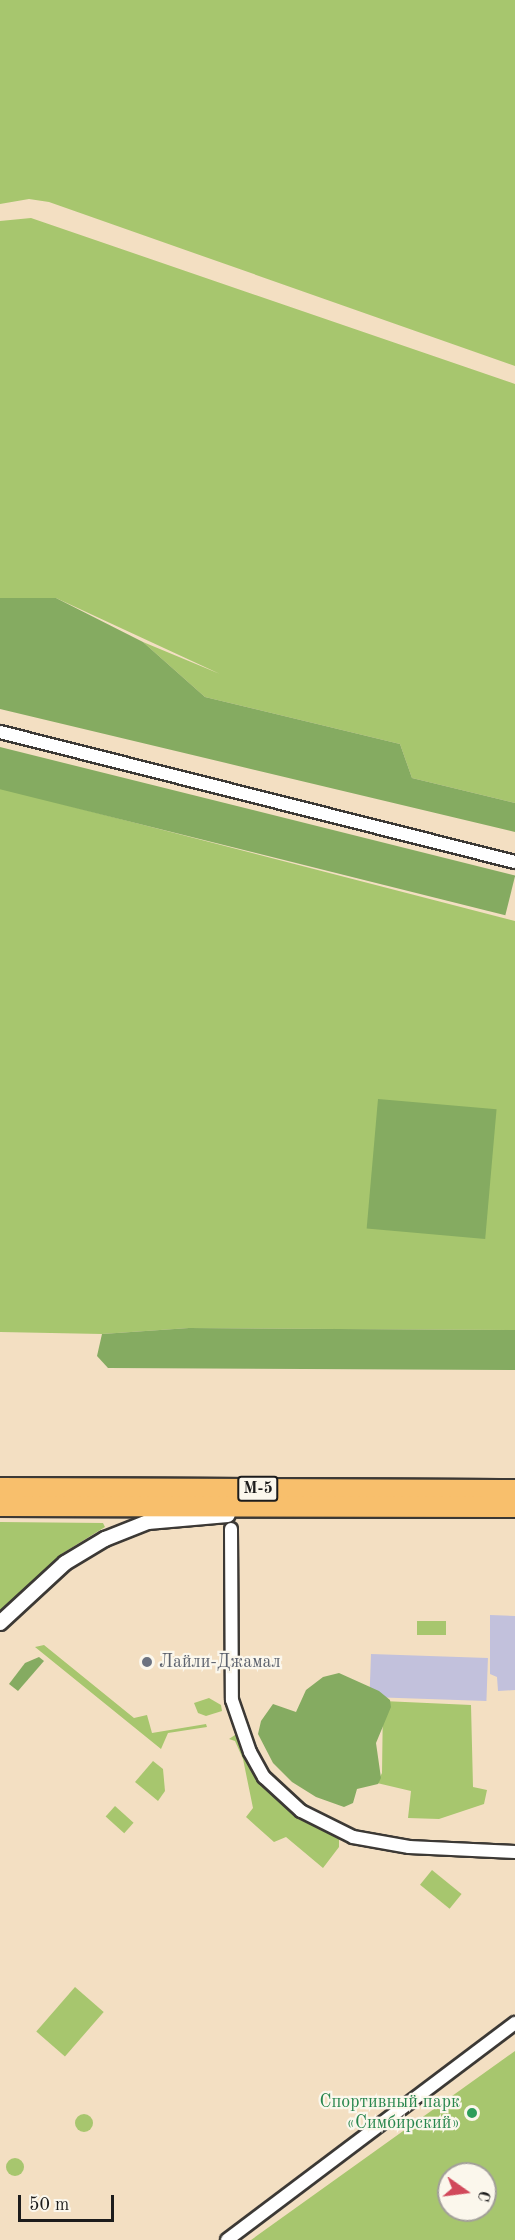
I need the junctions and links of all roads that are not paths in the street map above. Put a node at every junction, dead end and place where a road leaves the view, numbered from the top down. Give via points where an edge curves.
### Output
1 (0, 732) edge
2 (515, 862) edge
3 (0, 1488) edge
4 (515, 1490) edge
5 (330, 1505) junction
6 (0, 1506) edge
7 (515, 1507) edge
8 (231, 1529) dead end
9 (0, 1623) edge
10 (515, 1852) edge
11 (515, 2023) edge
12 (227, 2240) edge

1 - 2 street
3 - 4 highway, М-5
5 - 6 highway, М-5
5 - 7 highway, М-5
5 - 9 street via 148,1522 105,1539 65,1563
8 - 10 street via 232,1700 234,1715 264,1777 301,1811 353,1837 409,1847
11 - 12 street

